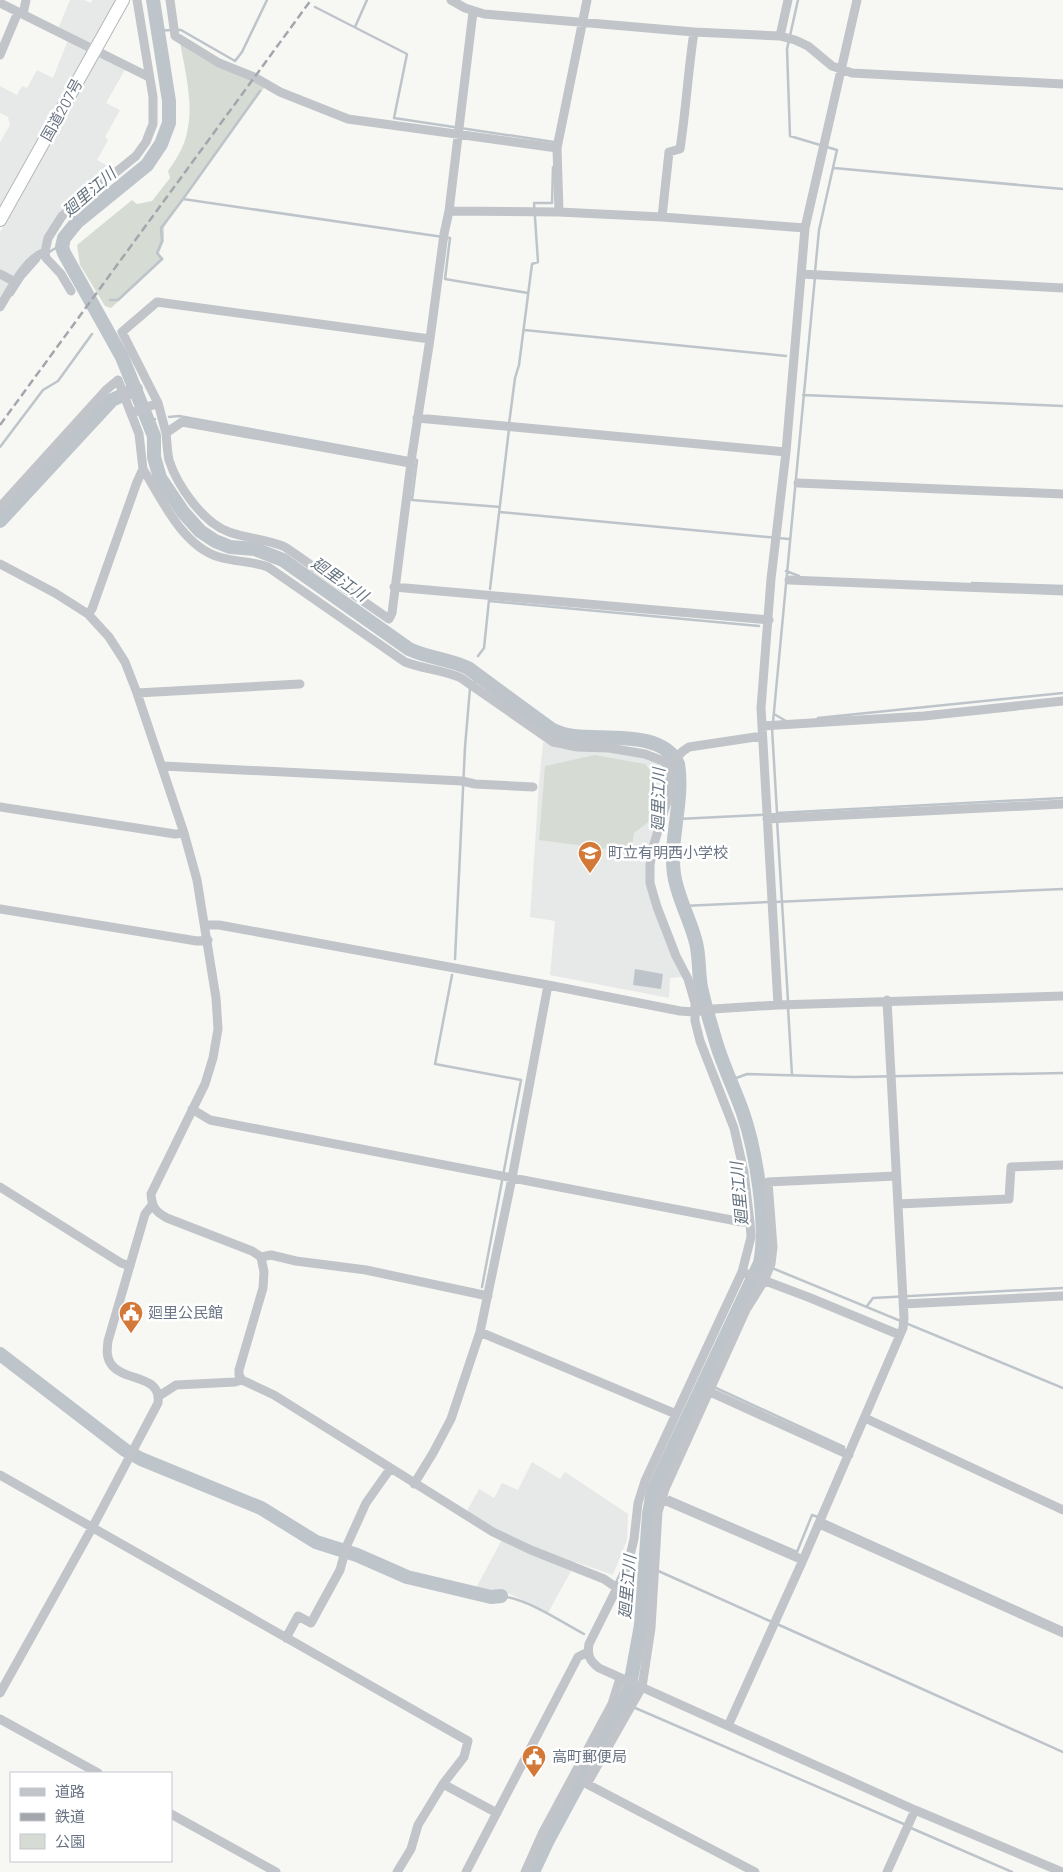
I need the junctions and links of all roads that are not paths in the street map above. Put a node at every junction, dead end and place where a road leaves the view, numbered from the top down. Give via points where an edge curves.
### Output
1 (26, 0) edge
2 (123, 0) edge
3 (137, 0) edge
4 (170, 0) edge
5 (452, 0) edge
6 (587, 0) edge
7 (788, 0) edge
8 (857, 0) edge
9 (0, 3) edge
10 (473, 12) junction
11 (20, 13) junction
12 (582, 22) junction
13 (694, 32) junction
14 (782, 37) junction
15 (96, 50) junction
16 (0, 55) edge
17 (842, 70) junction
18 (149, 77) junction
19 (1063, 84) edge
20 (459, 130) junction
21 (554, 148) junction
22 (450, 211) junction
23 (559, 212) junction
24 (662, 217) junction
25 (0, 220) edge
26 (805, 228) junction
27 (45, 255) junction
28 (0, 274) edge
29 (801, 274) junction
30 (15, 282) junction
31 (1063, 288) edge
32 (71, 291) dead end
33 (0, 306) edge
34 (430, 339) junction
35 (158, 403) junction
36 (132, 413) junction
37 (417, 418) junction
38 (166, 433) junction
39 (786, 452) junction
40 (411, 460) junction
41 (143, 469) junction
42 (798, 483) dead end
43 (1063, 494) edge
44 (5, 502) edge
45 (0, 567) edge
46 (789, 580) dead end
47 (394, 587) junction
48 (1063, 591) edge
49 (88, 614) junction
50 (769, 620) junction
51 (300, 684) dead end
52 (138, 693) junction
53 (1063, 701) edge
54 (769, 726) junction
55 (762, 736) junction
56 (163, 766) junction
57 (668, 766) junction
58 (533, 787) dead end
59 (1063, 804) edge
60 (0, 807) edge
61 (771, 817) junction
62 (184, 833) junction
63 (0, 909) edge
64 (206, 925) junction
65 (208, 940) junction
66 (548, 985) junction
67 (1063, 996) edge
68 (887, 1000) junction
69 (785, 1004) junction
70 (697, 1011) junction
71 (192, 1109) junction
72 (1063, 1165) edge
73 (506, 1176) junction
74 (896, 1176) junction
75 (0, 1187) edge
76 (898, 1204) junction
77 (152, 1205) junction
78 (750, 1222) junction
79 (261, 1258) junction
80 (130, 1266) junction
81 (744, 1273) junction
82 (762, 1281) junction
83 (488, 1296) junction
84 (1063, 1296) edge
85 (903, 1299) junction
86 (902, 1331) junction
87 (480, 1332) junction
88 (242, 1380) junction
89 (711, 1389) junction
90 (159, 1396) junction
91 (676, 1414) junction
92 (865, 1418) junction
93 (849, 1455) junction
94 (390, 1469) junction
95 (0, 1475) edge
96 (414, 1484) junction
97 (662, 1499) junction
98 (1063, 1510) edge
99 (820, 1521) junction
100 (92, 1528) junction
101 (803, 1560) junction
102 (617, 1588) junction
103 (1063, 1633) edge
104 (286, 1638) junction
105 (588, 1652) junction
106 (620, 1678) junction
107 (642, 1687) junction
108 (0, 1694) edge
109 (0, 1719) edge
110 (728, 1726) junction
111 (96, 1772) edge
112 (443, 1784) junction
113 (915, 1810) junction
114 (497, 1813) junction
115 (172, 1815) edge
116 (751, 1871) edge
117 (276, 1872) edge
118 (397, 1872) edge
119 (466, 1872) edge
120 (525, 1872) edge
121 (886, 1872) edge
122 (1062, 1872) edge

1 - 11 street
2 - 15 highway, 国道207号
3 - 18 street
4 - 20 street via 175,36 219,63 280,92 341,117
5 - 10 street
6 - 12 street
7 - 14 street
8 - 17 street
9 - 11 street
10 - 12 street
10 - 20 street
11 - 15 street
11 - 16 street
12 - 13 street
12 - 21 street
13 - 14 street
13 - 24 street via 680,149 669,152
14 - 17 street via 808,46
15 - 18 street
15 - 25 highway, 国道207号
17 - 19 street
17 - 26 street
18 - 27 street via 154,116 146,142 136,156 62,216 48,238
20 - 21 street
20 - 22 street
21 - 23 street
22 - 23 street
22 - 34 street
23 - 24 street
24 - 26 street
26 - 29 street
27 - 30 street via 35,256
27 - 32 street
28 - 30 street
29 - 31 street
29 - 39 street
30 - 33 street
34 - 35 street via 157,302 122,332
34 - 37 street
35 - 36 street
35 - 38 street
36 - 41 street via 139,434
36 - 44 street via 118,380
37 - 39 street
37 - 40 street
38 - 40 street via 182,422
38 - 47 street via 169,458 176,477 198,509 214,524 228,532 285,547 388,619 392,613
39 - 50 street
40 - 47 street
41 - 49 street
41 - 57 street via 171,515 190,539 202,548 218,557 268,567 405,662 449,673 553,742 645,754
42 - 43 street
45 - 49 street via 54,593
46 - 48 street
47 - 50 street
49 - 52 street via 109,637 125,662
50 - 54 street via 761,708
51 - 52 street
52 - 56 street
53 - 54 street via 924,716
54 - 55 street
55 - 57 street via 689,748
55 - 61 street
56 - 58 street
56 - 62 street
57 - 70 street via 670,792 653,847 650,883 676,956 688,979
59 - 61 street
60 - 62 street
61 - 69 street via 772,902
62 - 64 street
63 - 65 street via 197,941
64 - 65 street
64 - 66 street
65 - 71 street via 218,1029 205,1084
66 - 70 street via 680,1011
66 - 73 street
67 - 68 street
68 - 69 street
68 - 74 street
69 - 70 street
70 - 78 street via 695,1021 700,1041 734,1128
71 - 73 street via 210,1120
71 - 77 street via 151,1194
72 - 76 street via 1010,1167 1009,1198
73 - 78 street
73 - 83 street
74 - 76 street
74 - 82 street via 768,1182 773,1247 770,1267
75 - 80 street
76 - 85 street
77 - 79 street via 157,1213 252,1251
77 - 80 street via 145,1214
78 - 81 street via 751,1237
79 - 83 street via 271,1255 366,1270
79 - 88 street via 264,1272 262,1288 240,1370
80 - 90 street via 107,1354 111,1365 150,1384
81 - 82 street
81 - 91 street
82 - 86 street
82 - 89 street
83 - 87 street
84 - 85 street
85 - 86 street
86 - 92 street
87 - 91 street
87 - 96 street via 450,1419
88 - 90 street via 176,1385
88 - 94 street via 274,1395
89 - 93 street
89 - 97 street
90 - 100 street via 135,1449
91 - 102 street via 645,1481 628,1564
92 - 93 street
92 - 98 street
93 - 99 street
94 - 96 street
94 - 104 street via 366,1503 340,1570 311,1623 298,1616
95 - 100 street
96 - 102 street via 493,1532 604,1579
97 - 101 street
97 - 107 street via 658,1512 651,1628
99 - 101 street
99 - 103 street
100 - 104 street
100 - 108 street
101 - 110 street
102 - 105 street
104 - 112 street via 468,1741 464,1757
105 - 106 street via 592,1663
105 - 114 street via 578,1657
106 - 107 street
106 - 120 street via 606,1716
107 - 110 street
107 - 116 street via 587,1784
109 - 111 street
110 - 113 street
112 - 114 street
112 - 118 street via 418,1825 411,1849
113 - 121 street
113 - 122 street
114 - 119 street
115 - 117 street

